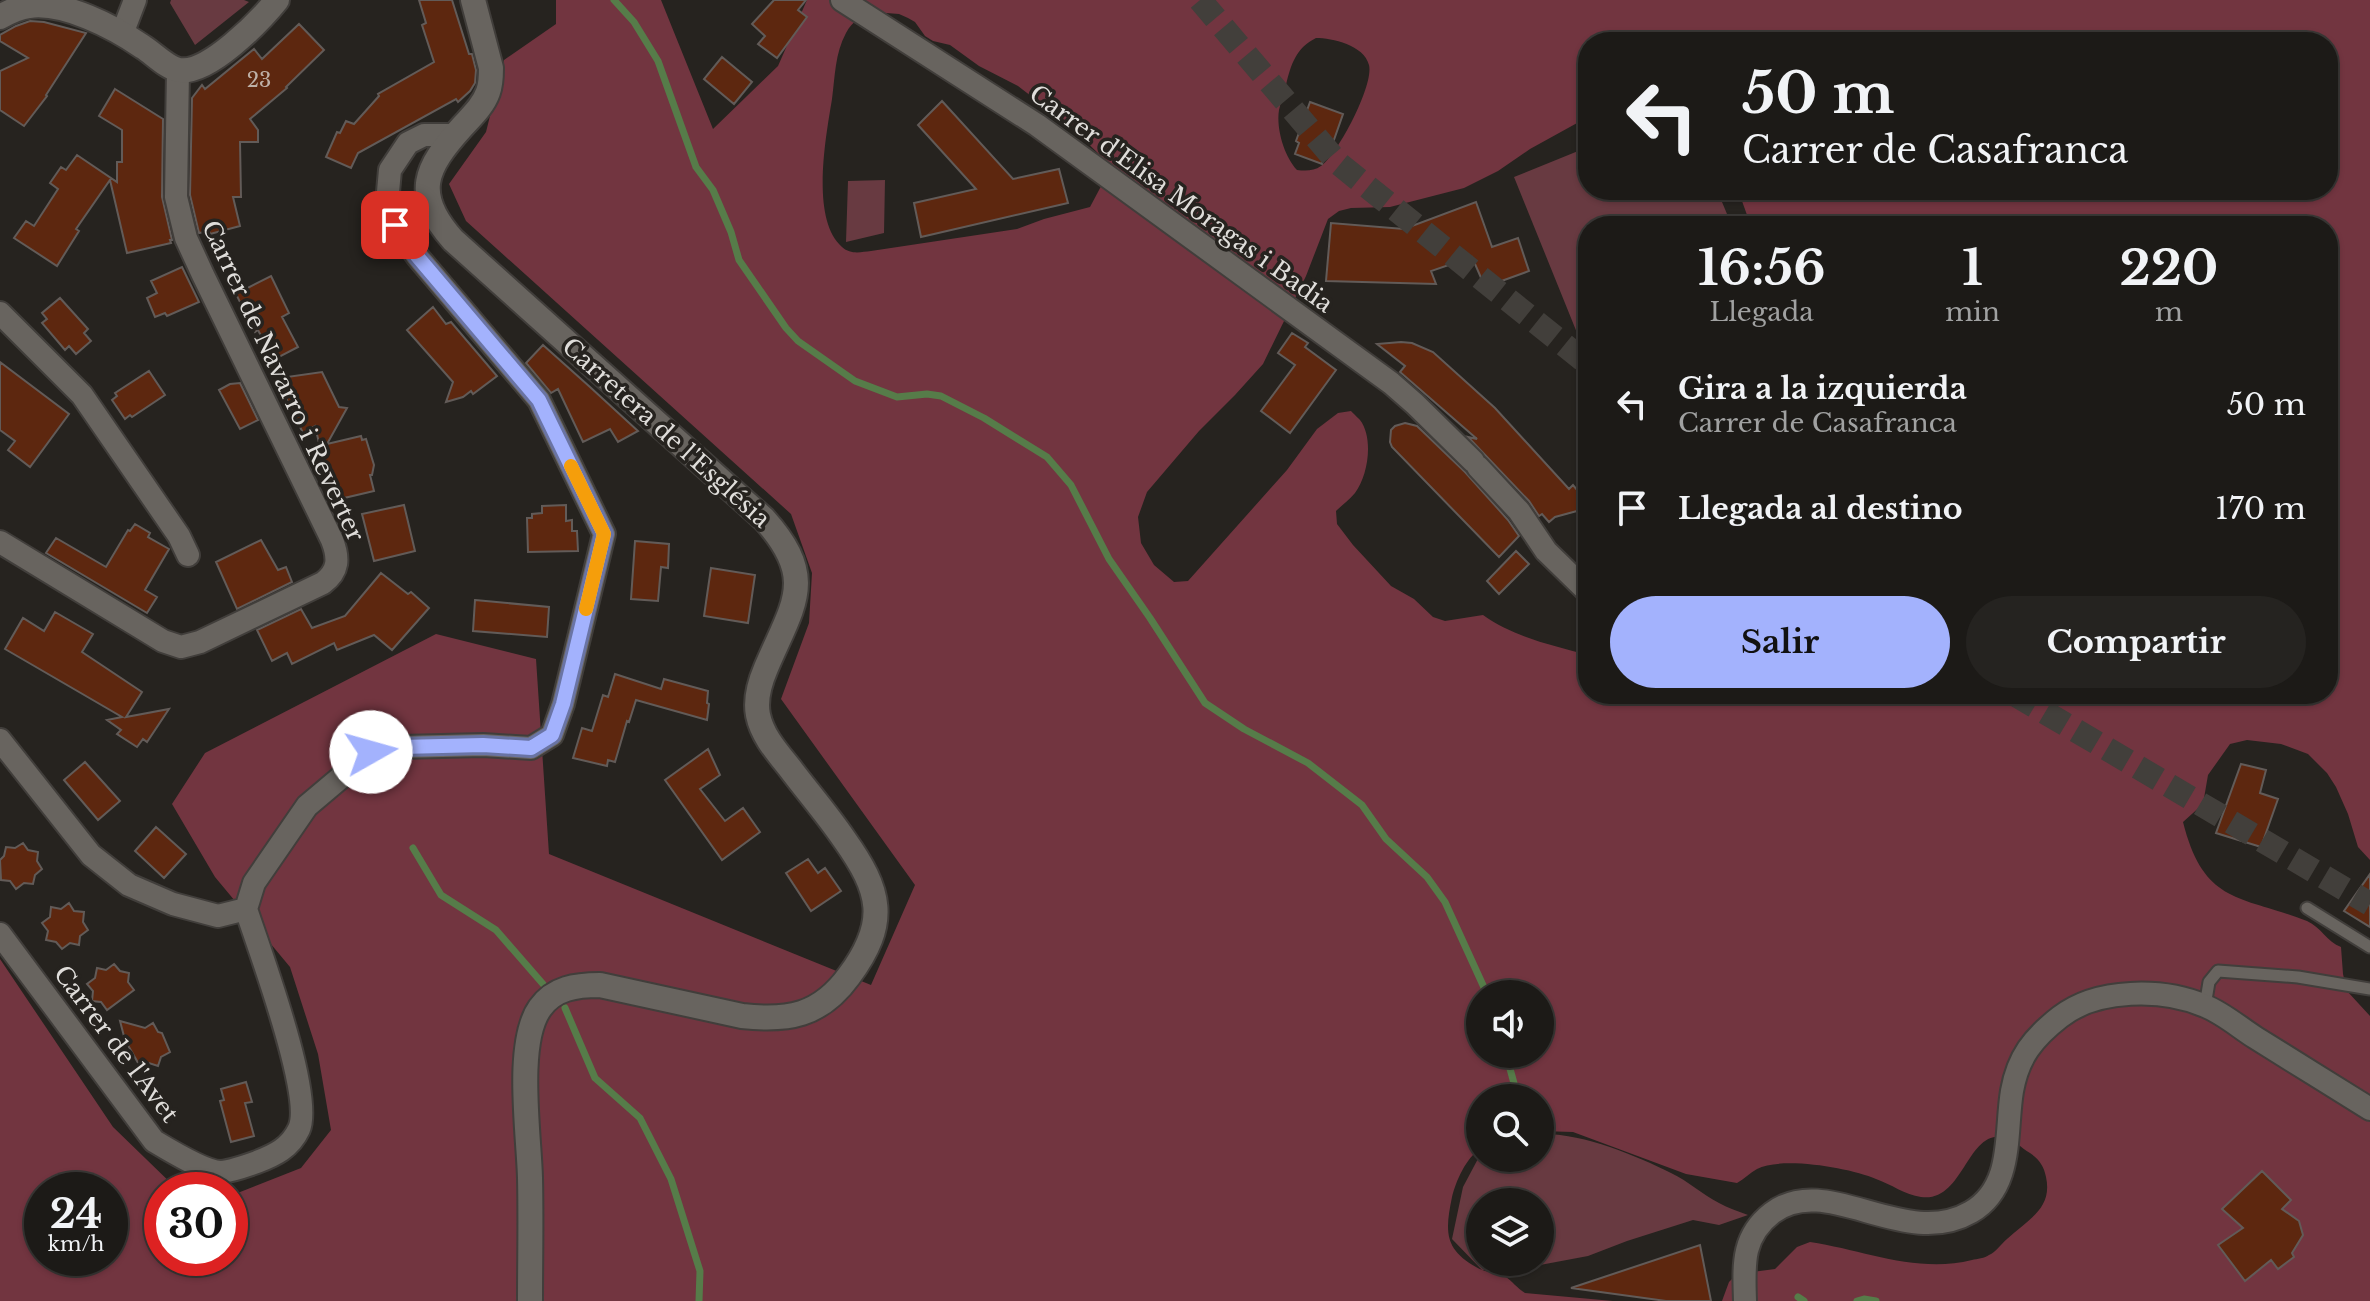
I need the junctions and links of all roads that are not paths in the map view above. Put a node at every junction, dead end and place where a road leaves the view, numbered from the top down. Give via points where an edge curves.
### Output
1 (135, 0) edge
2 (277, 0) edge
3 (473, 0) edge
4 (842, 0) edge
5 (42, 3) edge
6 (0, 17) edge
7 (122, 34) junction
8 (178, 70) junction
9 (455, 135) junction
10 (0, 313) edge
11 (0, 542) edge
12 (188, 555) dead end
13 (1578, 580) edge
14 (0, 740) edge
15 (2307, 908) dead end
16 (246, 909) junction
17 (0, 934) edge
18 (2370, 947) edge
19 (2370, 989) edge
20 (2205, 1006) junction
21 (2370, 1109) edge
22 (530, 1301) edge
23 (1745, 1301) edge

1 - 7 street
2 - 8 main road via 228,48 193,69
3 - 9 main road, Carretera de l'Església via 491,79 480,108
4 - 13 street, Carrer d'Elisa Moragas i Badia via 1026,118 1391,383 1476,464
5 - 6 main road
5 - 7 main road
7 - 8 main road
8 - 11 street, Carrer de Navarro i Reverter via 176,197 186,238 332,540 335,570 323,583 181,647
9 - 16 street via 424,135 408,143 390,170 388,192 395,225 417,256 539,400 604,534 563,704 552,735 531,748 483,745 371,752 307,806 254,883
9 - 22 main road, Carretera de l'Església via 434,161 427,183 432,209 446,232 764,519 788,551 797,591 762,677 759,720 769,742 855,854 875,898 874,929 851,974 829,999 802,1013 742,1016 600,985 559,991 541,1007 532,1023 526,1057
10 - 12 street via 82,395
14 - 16 street via 91,855 129,885 218,916
15 - 18 lane
16 - 17 street, Carrer de l'Avet via 302,1099 299,1128 281,1152 219,1172 154,1141
19 - 20 lane via 2218,971 2209,982
20 - 21 street
20 - 23 street via 2160,994 2117,995 2074,1006 2037,1035 2020,1061 2005,1162 1989,1198 1969,1213 1923,1223 1835,1203 1789,1203 1756,1228 1746,1247

